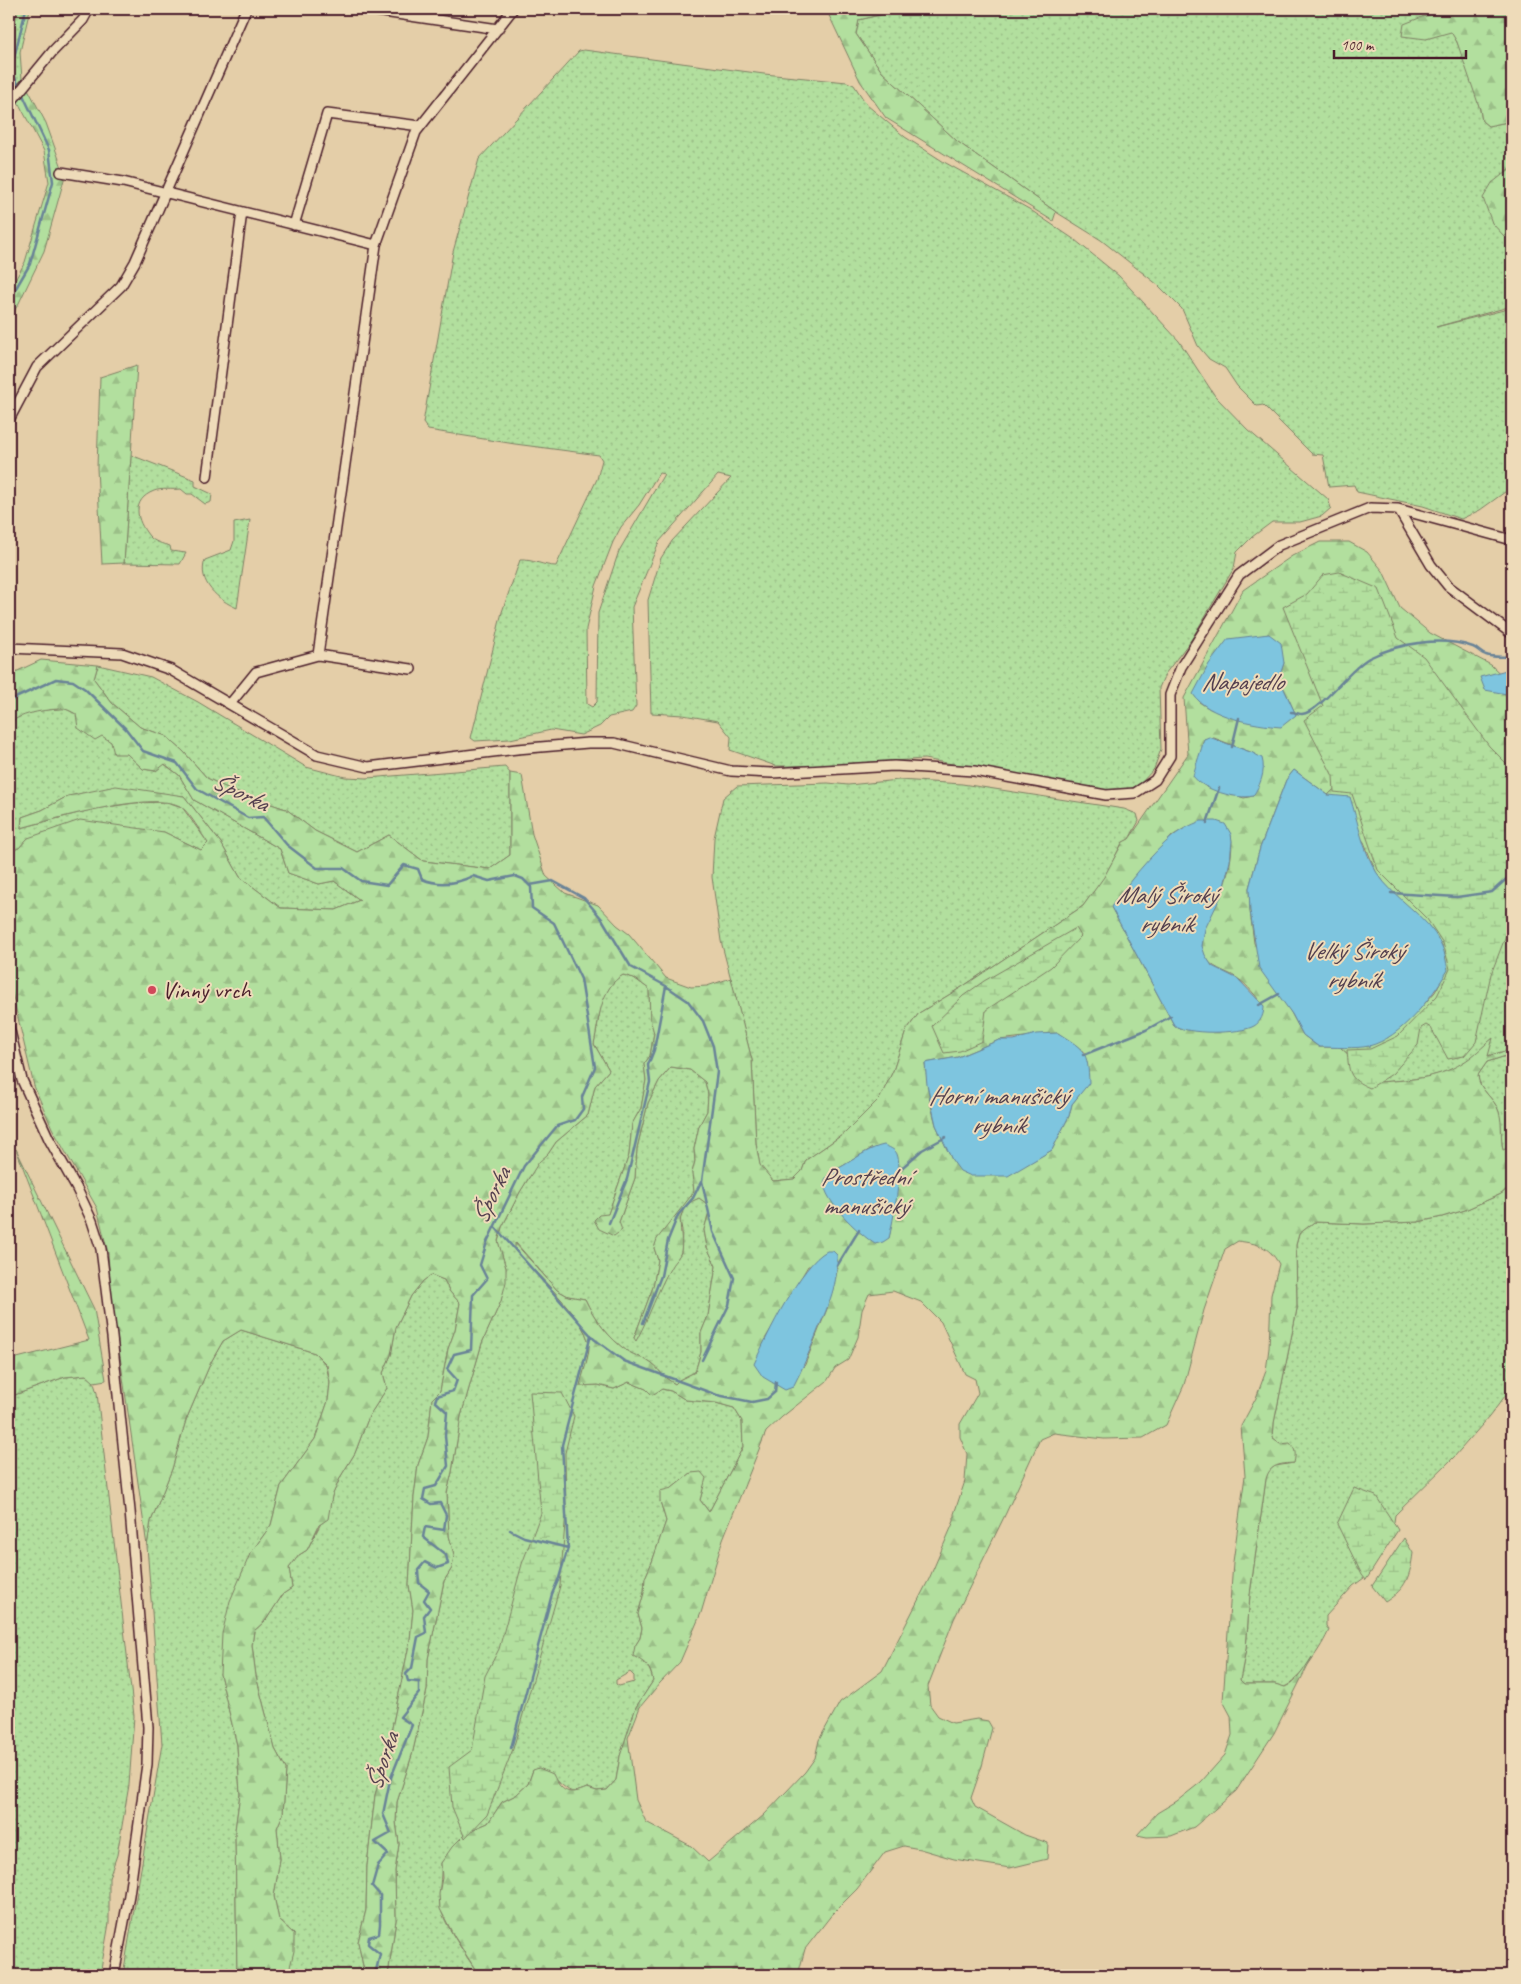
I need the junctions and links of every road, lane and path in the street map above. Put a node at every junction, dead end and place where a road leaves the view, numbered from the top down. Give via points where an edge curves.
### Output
1 (89, 9) edge
2 (246, 9) edge
3 (363, 9) edge
4 (513, 9) edge
5 (498, 29) junction
6 (9, 113) edge
7 (420, 126) junction
8 (62, 172) dead end
9 (165, 192) junction
10 (242, 212) junction
11 (294, 225) junction
12 (376, 245) junction
13 (9, 420) edge
14 (207, 478) dead end
15 (1398, 510) junction
16 (1512, 540) edge
17 (1512, 634) edge
18 (9, 648) edge
19 (318, 655) junction
20 (411, 669) dead end
21 (230, 704) junction
22 (9, 1027) edge
23 (114, 1975) edge

1 - 6 street via 83,20 17,94
2 - 9 street
3 - 5 street
4 - 5 street
5 - 7 street
7 - 11 street via 326,114
7 - 12 street
8 - 9 street
9 - 10 street
9 - 13 street via 135,262 121,286 37,367
10 - 11 street
10 - 14 street
11 - 12 street
12 - 19 street
15 - 16 street
15 - 17 street via 1431,565 1448,586
15 - 21 street via 1370,508 1278,545 1239,574 1181,667 1172,688 1170,756 1155,780 1136,793 1106,795 974,772 894,766 772,773 730,771 614,743 588,742 368,767 317,755
18 - 21 street via 122,653 171,670
19 - 20 street
19 - 21 street via 256,672
22 - 23 street via 22,1080 92,1221 101,1249 112,1337 148,1727 141,1810

